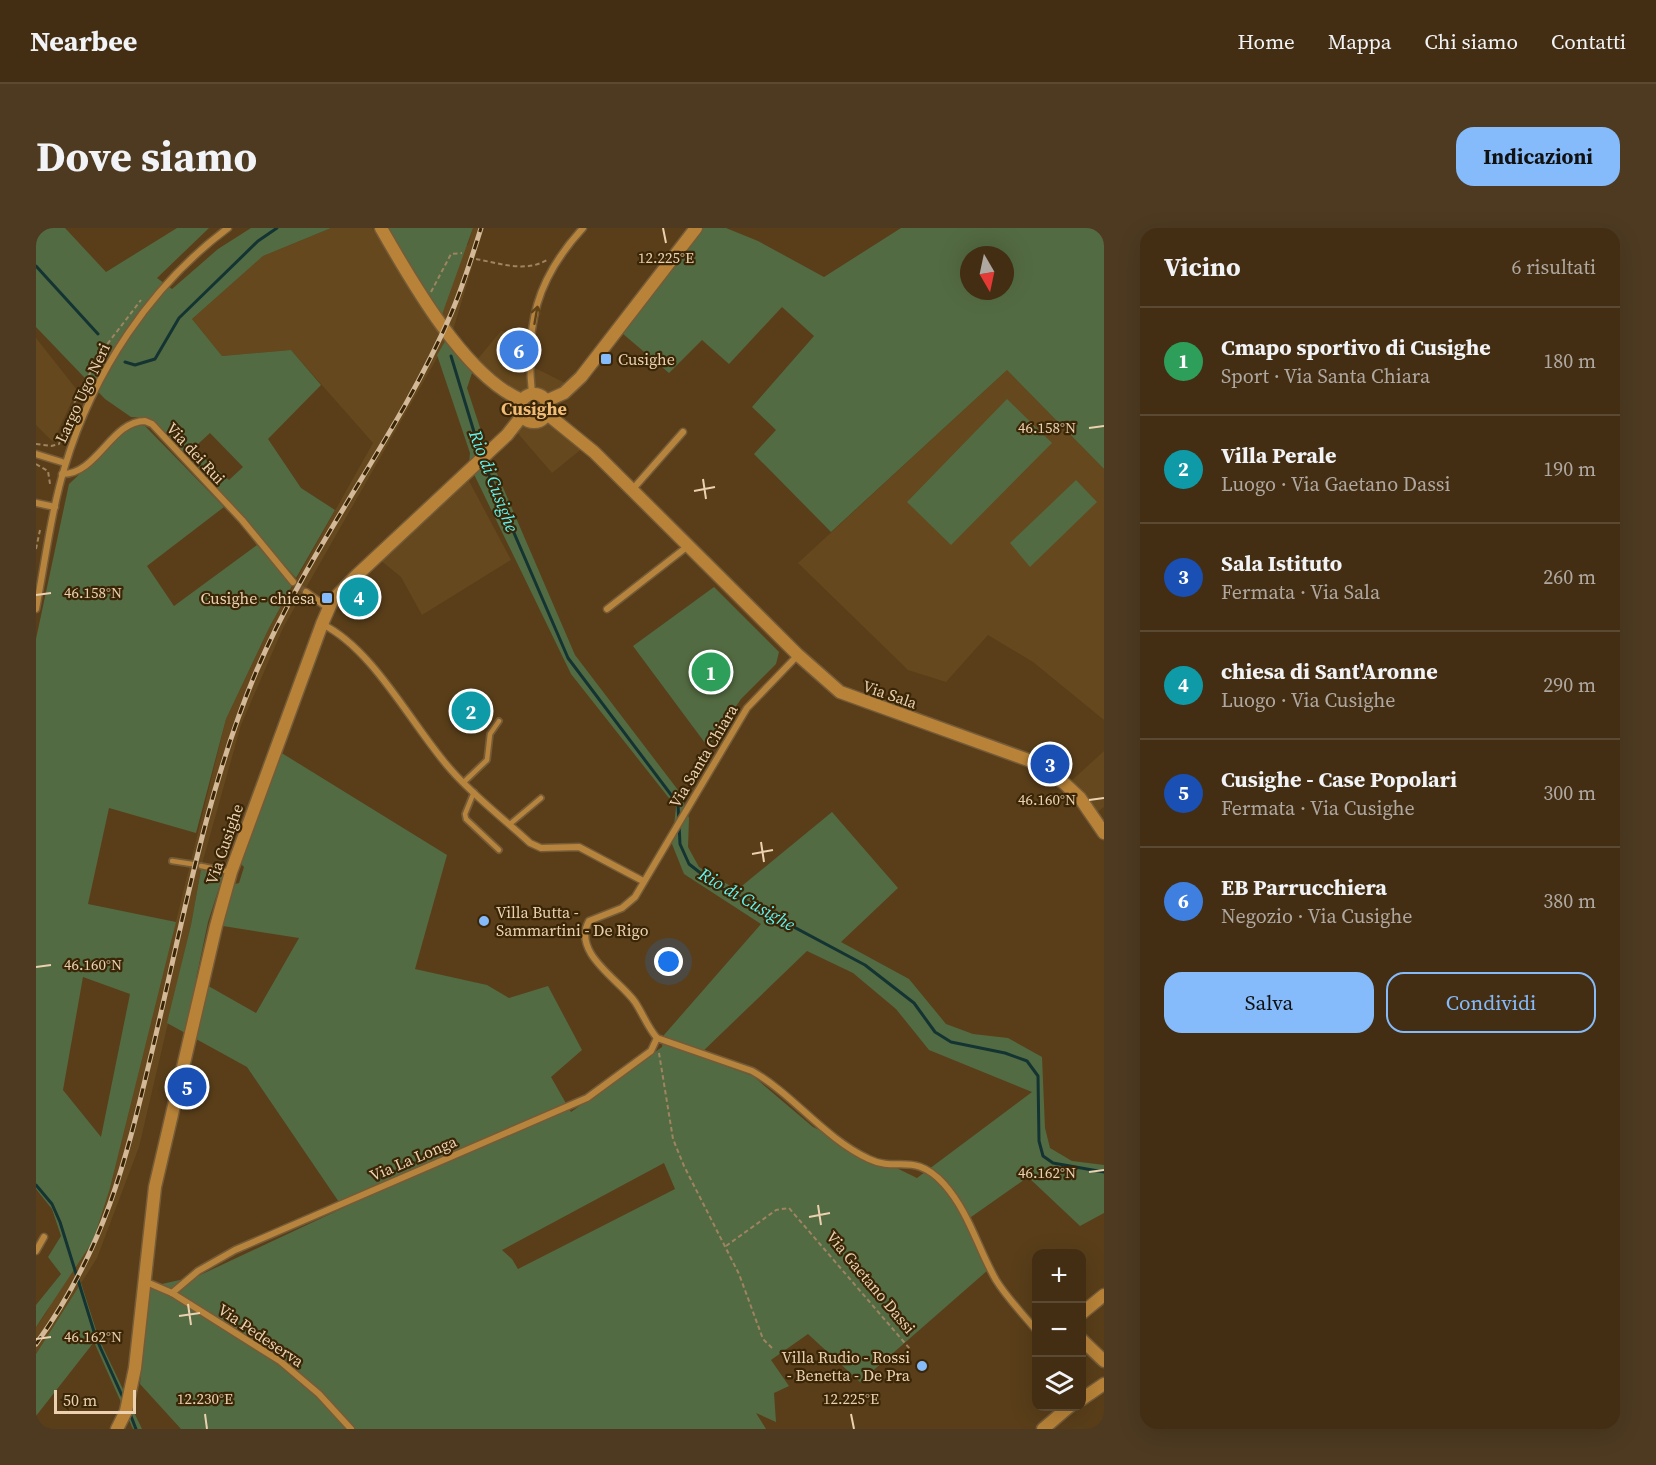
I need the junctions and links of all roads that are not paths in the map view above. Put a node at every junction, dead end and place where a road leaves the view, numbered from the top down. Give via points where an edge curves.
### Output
1 (228, 228) edge
2 (381, 228) edge
3 (583, 228) edge
4 (696, 228) edge
5 (527, 397) junction
6 (546, 407) junction
7 (522, 416) junction
8 (684, 432) dead end
9 (36, 454) edge
10 (65, 463) junction
11 (62, 474) junction
12 (632, 490) junction
13 (36, 503) edge
14 (55, 507) junction
15 (688, 546) junction
16 (293, 582) tunnel mouth
17 (306, 592) tunnel mouth
18 (36, 609) edge
19 (328, 609) junction
20 (608, 609) dead end
21 (322, 624) junction
22 (798, 655) junction
23 (499, 721) dead end
24 (464, 783) junction
25 (474, 792) junction
26 (541, 798) dead end
27 (510, 824) junction
28 (1104, 833) edge
29 (499, 850) dead end
30 (172, 861) dead end
31 (192, 864) dead end
32 (201, 866) dead end
33 (231, 872) junction
34 (643, 881) junction
35 (657, 1038) junction
36 (44, 1237) dead end
37 (36, 1251) edge
38 (143, 1281) junction
39 (172, 1293) junction
40 (1104, 1295) edge
41 (1086, 1310) edge
42 (1032, 1325) edge
43 (1086, 1344) edge
44 (1104, 1361) edge
45 (1104, 1384) edge
46 (1086, 1396) edge
47 (1065, 1411) edge
48 (117, 1429) edge
49 (351, 1429) edge
50 (1043, 1429) edge

1 - 10 street, Largo Ugo Neri via 189,262 124,337 99,380
2 - 5 street via 457,344 496,386
5 -> 3 street via 542,287 557,258
4 - 6 street via 581,377
5 - 6 street via 540,395
5 - 7 street via 520,408
6 - 7 street via 535,422
6 - 12 street, Via Sala
7 - 19 street, Via Cusighe via 356,576
8 - 12 street
9 - 10 street
10 - 11 street, Largo Ugo Neri
11 - 14 street, Largo Ugo Neri
11 - 16 street, Via dei Rui via 80,469 130,424 145,421 242,520
12 - 15 street, Via Sala
13 - 14 street
14 - 18 street, Largo Ugo Neri
15 - 20 street
15 - 22 street, Via Sala
17 - 19 street
19 - 21 street, Via Cusighe
21 - 24 street via 352,646 386,682
21 - 33 street, Via Cusighe
22 - 28 street, Via Sala via 849,696 1013,753 1047,770 1080,798
22 - 34 street, Via Santa Chiara via 747,708
23 - 24 lane via 490,734 487,760
24 - 25 street
25 - 27 street
25 - 29 lane via 466,819
26 - 27 lane
27 - 34 street via 537,847 579,847
30 - 31 lane
32 - 33 lane
33 - 38 street, Via Cusighe via 155,1187
34 - 35 street via 627,905 591,920 586,929 596,961 624,987
35 - 39 street, Via La Longa via 651,1051 587,1098 236,1250 198,1270
35 - 42 street via 721,1058 764,1078 812,1120 869,1159 923,1166 958,1203 999,1285
36 - 37 street
38 - 39 street, Via Pedeserva
38 - 48 street, Via Cusighe via 135,1368
39 - 49 street, Via Pedeserva via 280,1361 319,1394
40 - 41 street
43 - 44 street
45 - 46 street
47 - 50 street

